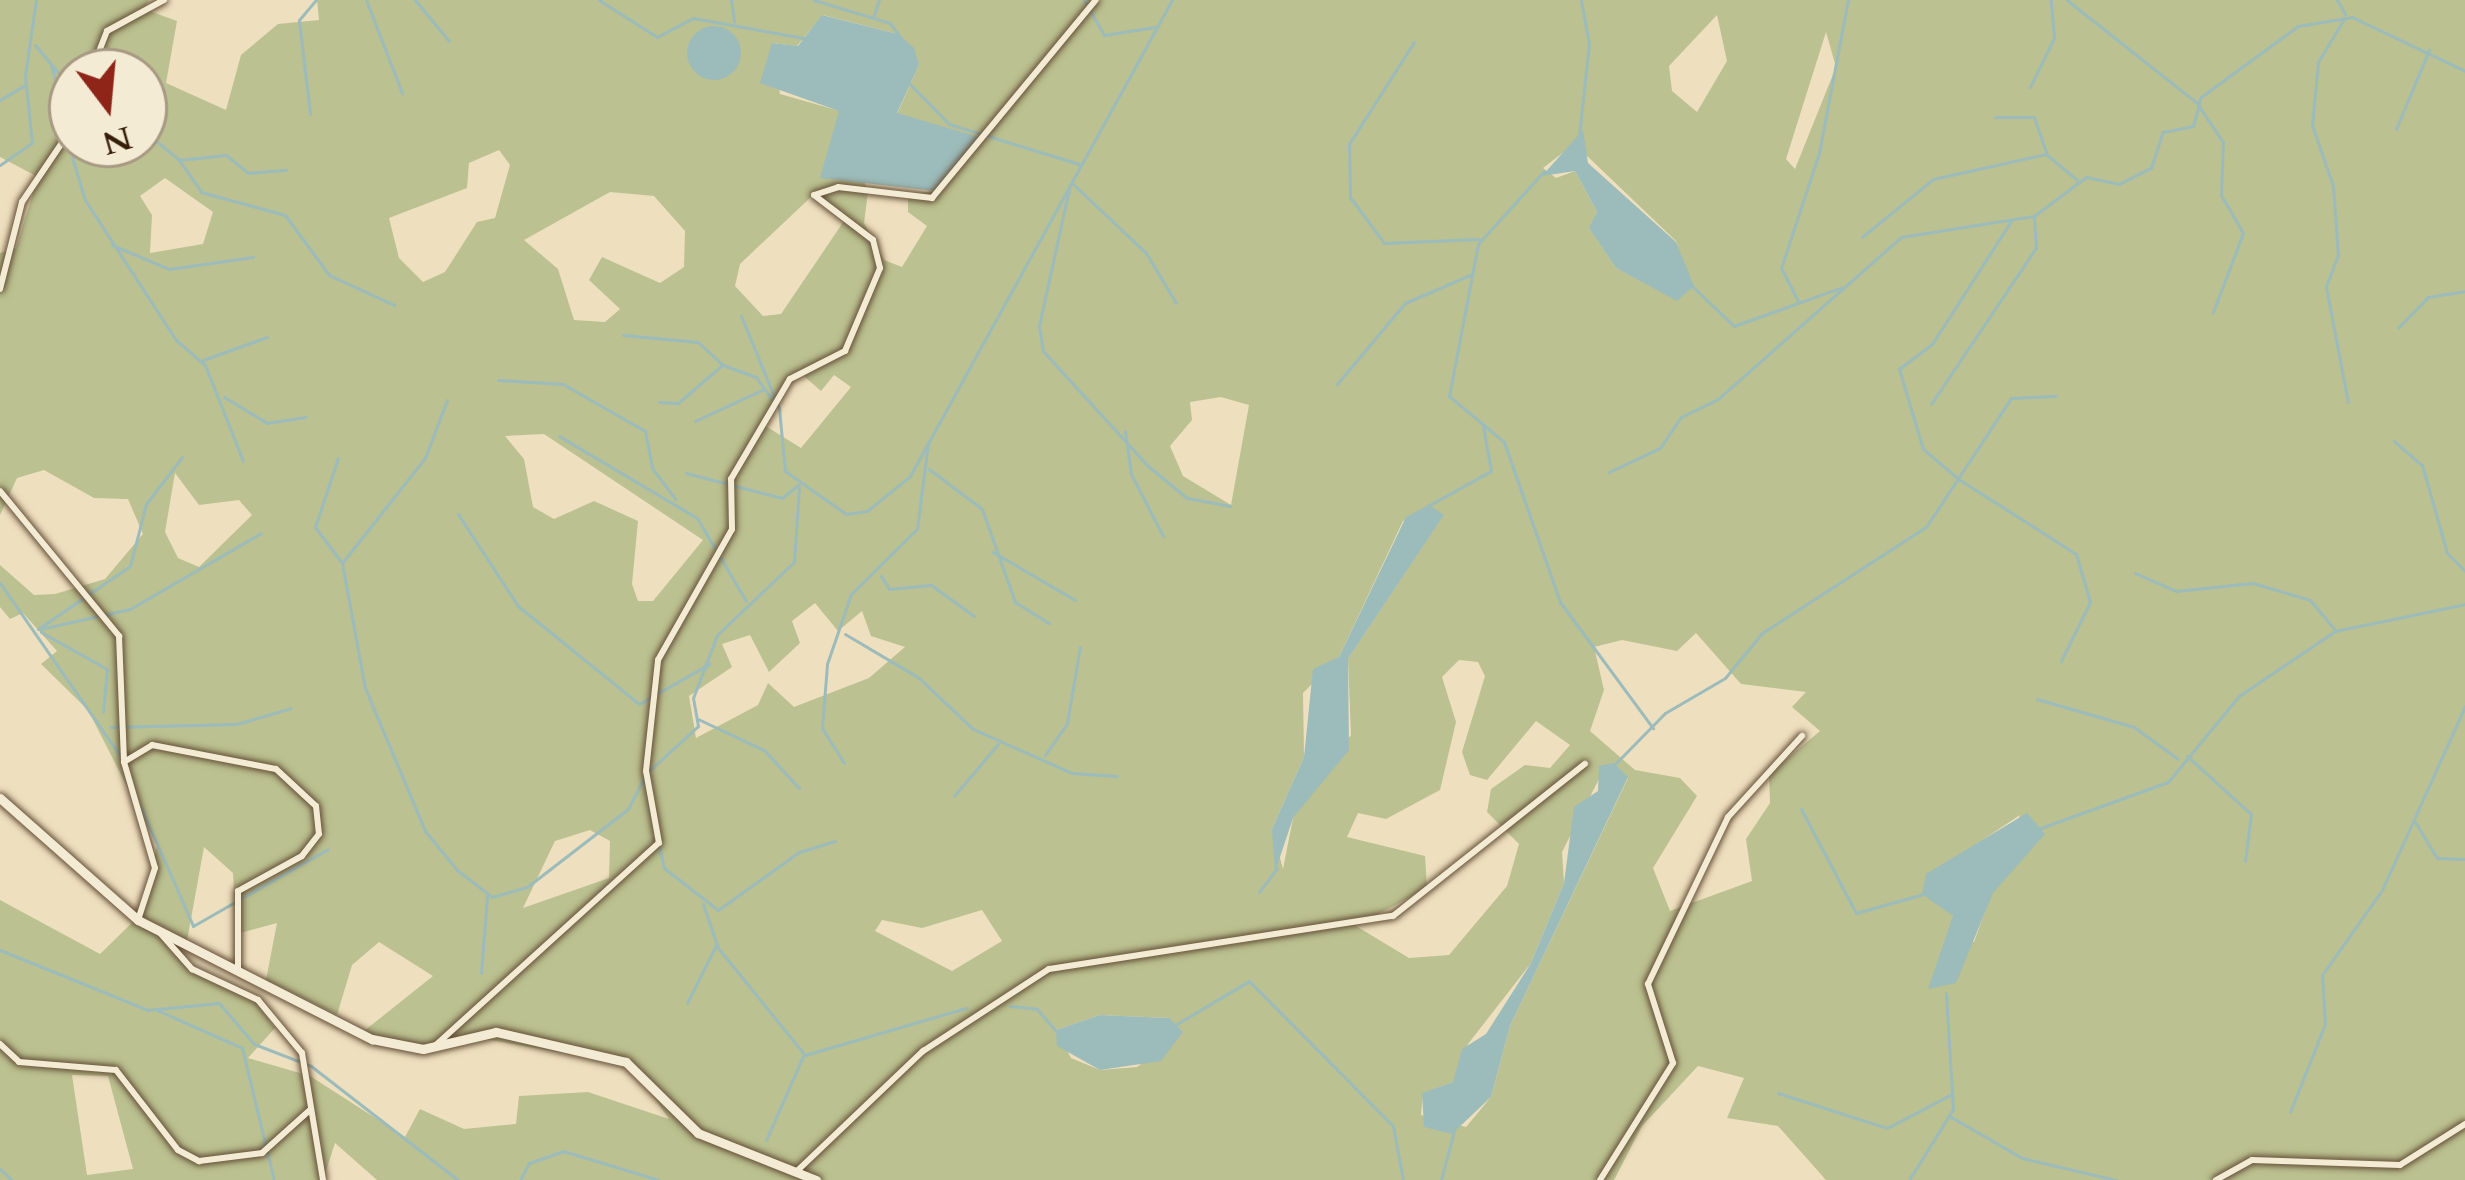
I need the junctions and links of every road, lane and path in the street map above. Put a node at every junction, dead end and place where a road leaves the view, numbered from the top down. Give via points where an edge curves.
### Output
1 (164, 0) edge
2 (1096, 0) edge
3 (101, 48) edge
4 (48, 164) edge
5 (0, 289) edge
6 (0, 490) edge
7 (1802, 736) dead end
8 (124, 762) junction
9 (1585, 764) dead end
10 (0, 798) edge
11 (138, 920) junction
12 (159, 931) junction
13 (238, 968) junction
14 (0, 1044) edge
15 (434, 1047) junction
16 (310, 1110) junction
17 (2465, 1124) edge
18 (798, 1170) junction
19 (323, 1180) edge
20 (816, 1180) edge
21 (1600, 1180) edge
22 (2216, 1180) edge

1 - 3 street via 107,31
2 - 15 street via 928,201 838,187 814,195 874,240 880,268 850,344 790,379 731,479 732,530 658,660 646,771 659,844
4 - 5 street via 22,202
6 - 8 street via 116,628
7 - 21 street via 1728,817 1648,984 1672,1063
8 - 11 street via 153,852
8 - 13 street via 152,745 276,769 316,806 319,834 302,856 238,891
9 - 18 street via 1393,916 1049,969 922,1051
10 - 11 street
11 - 12 street
12 - 13 street
12 - 16 street via 192,969 262,1004 307,1062
13 - 15 street via 372,1039
14 - 16 street via 19,1062 116,1070 178,1150 200,1161 262,1153
15 - 18 street via 496,1032 626,1062 698,1133
16 - 19 street
17 - 22 street via 2400,1165 2266,1159
18 - 20 street

